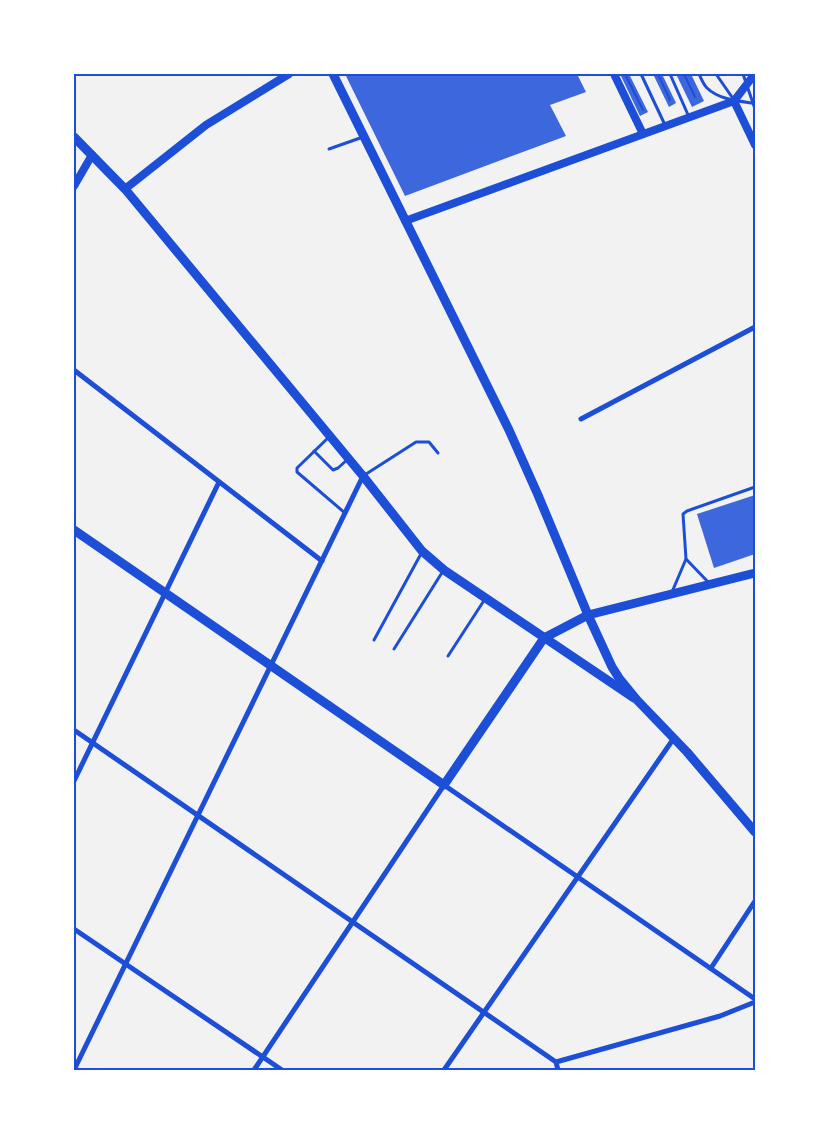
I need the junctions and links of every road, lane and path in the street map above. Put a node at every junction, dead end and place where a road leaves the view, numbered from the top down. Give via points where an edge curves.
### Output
1 (289, 74) edge
2 (333, 74) edge
3 (614, 74) edge
4 (625, 74) edge
5 (641, 74) edge
6 (658, 74) edge
7 (670, 74) edge
8 (684, 74) edge
9 (699, 74) edge
10 (716, 74) edge
11 (744, 74) edge
12 (755, 75) edge
13 (748, 84) junction
14 (696, 97) dead end
15 (670, 100) dead end
16 (734, 101) junction
17 (752, 103) junction
18 (755, 109) edge
19 (643, 110) dead end
20 (690, 117) junction
21 (666, 126) junction
22 (643, 134) junction
23 (363, 136) junction
24 (74, 137) edge
25 (755, 144) edge
26 (329, 149) dead end
27 (92, 155) junction
28 (74, 186) edge
29 (125, 189) junction
30 (405, 221) junction
31 (755, 327) edge
32 (74, 370) edge
33 (581, 419) dead end
34 (330, 436) junction
35 (314, 451) junction
36 (438, 452) dead end
37 (349, 458) junction
38 (363, 476) junction
39 (219, 482) junction
40 (755, 487) edge
41 (345, 513) junction
42 (74, 530) edge
43 (422, 551) junction
44 (686, 559) junction
45 (322, 561) junction
46 (444, 570) junction
47 (755, 573) edge
48 (710, 584) junction
49 (165, 593) junction
50 (670, 595) junction
51 (486, 599) junction
52 (588, 615) junction
53 (544, 638) junction
54 (374, 640) dead end
55 (394, 649) dead end
56 (448, 656) dead end
57 (271, 666) junction
58 (637, 700) junction
59 (74, 730) edge
60 (674, 738) junction
61 (93, 743) junction
62 (74, 782) edge
63 (444, 785) junction
64 (198, 815) junction
65 (755, 832) edge
66 (578, 877) junction
67 (755, 901) edge
68 (353, 922) junction
69 (74, 929) edge
70 (126, 964) junction
71 (710, 968) junction
72 (755, 1001) edge
73 (484, 1012) junction
74 (263, 1057) junction
75 (556, 1062) junction
76 (74, 1070) edge
77 (254, 1070) edge
78 (282, 1070) edge
79 (444, 1070) edge
80 (558, 1070) edge

1 - 29 street via 206,124
2 - 23 main road
3 - 22 street
4 - 19 path
5 - 21 lane
6 - 15 path
7 - 20 lane
8 - 14 path
9 - 16 lane via 711,91
10 - 16 lane
11 - 13 lane
12 - 13 street
13 - 16 street
13 - 17 lane
16 - 17 lane
16 - 20 street
16 - 25 street
17 - 18 lane
20 - 21 street
21 - 22 street
22 - 30 street
23 - 26 lane
23 - 30 main road
24 - 27 main road
27 - 28 street
27 - 29 main road
29 - 34 main road
30 - 52 main road via 512,438
31 - 33 street
32 - 39 street
34 - 35 lane
34 - 37 main road
35 - 37 lane via 333,470
35 - 41 lane via 297,468 297,472
36 - 38 lane via 429,442 416,442
37 - 38 main road
38 - 41 street
38 - 43 main road
39 - 45 street
39 - 49 street
40 - 44 lane via 683,514
41 - 45 street
42 - 49 main road
43 - 46 main road
43 - 54 lane
44 - 48 lane
44 - 50 lane
45 - 57 street
46 - 51 main road
46 - 55 lane
47 - 48 main road
48 - 50 main road
49 - 57 main road
49 - 61 street
50 - 52 main road
51 - 53 main road
51 - 56 lane
52 - 53 main road
52 - 58 main road via 612,667
53 - 58 main road
53 - 63 main road
57 - 63 main road
57 - 64 street
58 - 60 main road
59 - 61 street
60 - 65 main road
60 - 66 street
61 - 62 street
61 - 64 street
63 - 66 street
63 - 68 street
64 - 68 street
64 - 70 street
66 - 71 street
66 - 73 street
67 - 71 street
68 - 73 street
68 - 74 street
69 - 70 street
70 - 74 street
70 - 76 street
71 - 72 street
72 - 75 street via 720,1016
73 - 75 street
73 - 79 street
74 - 77 street
74 - 78 street
75 - 80 street

